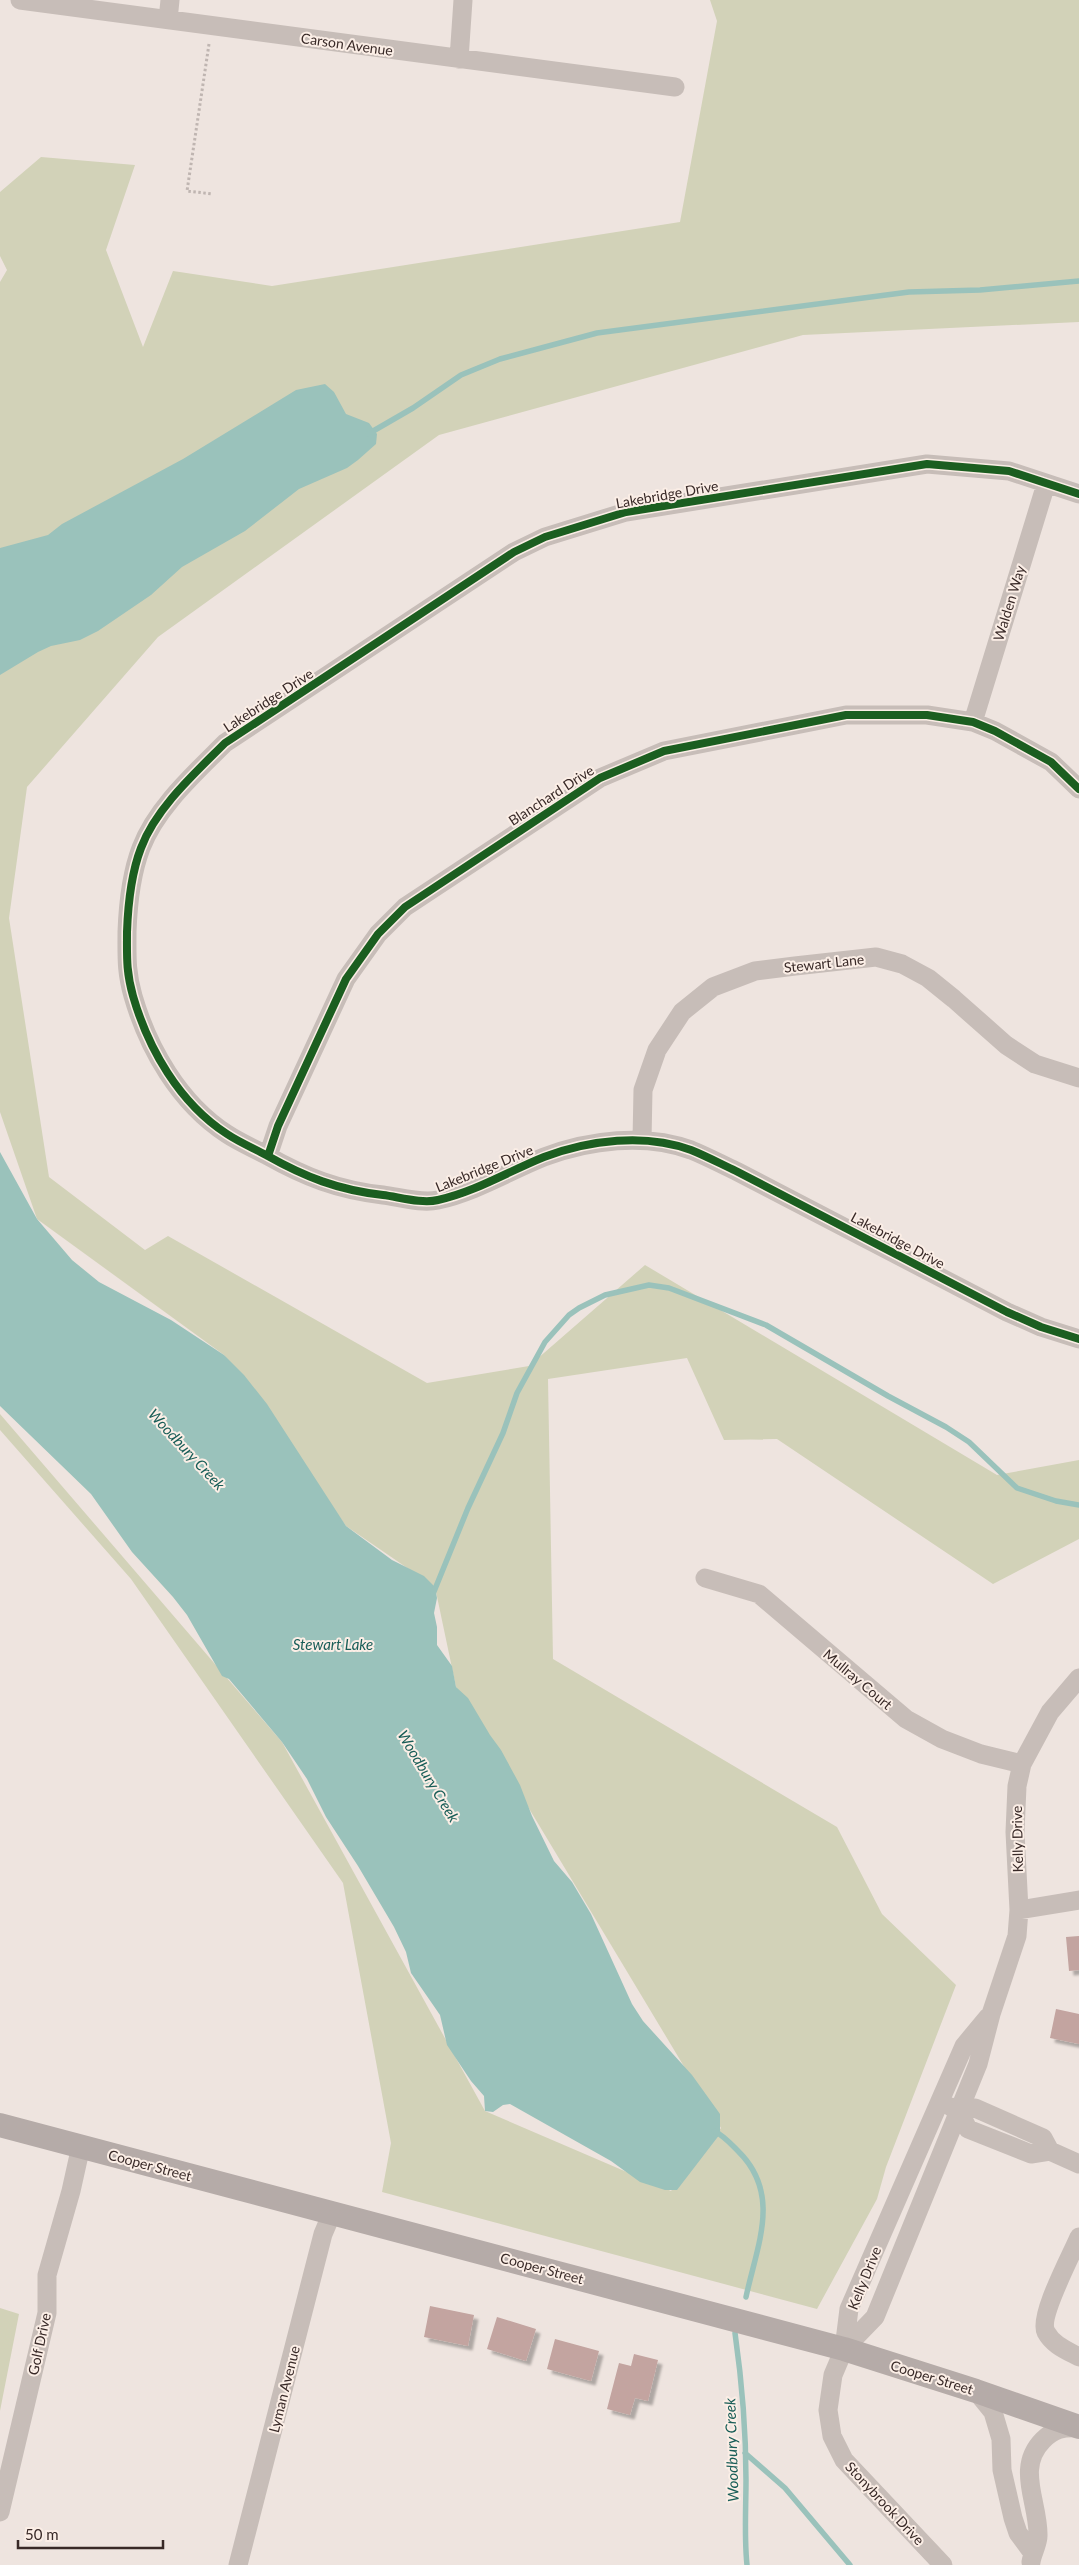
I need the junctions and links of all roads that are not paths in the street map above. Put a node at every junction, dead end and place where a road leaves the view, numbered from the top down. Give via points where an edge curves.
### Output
1 (20, 0) edge
2 (170, 0) edge
3 (463, 0) edge
4 (168, 20) junction
5 (459, 59) junction
6 (675, 87) dead end
7 (1046, 484) junction
8 (1079, 494) edge
9 (973, 722) junction
10 (1079, 789) edge
11 (1079, 1078) edge
12 (642, 1140) junction
13 (268, 1156) junction
14 (1079, 1340) edge
15 (705, 1578) dead end
16 (1079, 1678) edge
17 (1022, 1764) junction
18 (1079, 1900) edge
19 (1019, 1910) junction
20 (991, 2014) junction
21 (939, 2102) junction
22 (959, 2111) junction
23 (0, 2125) edge
24 (81, 2146) junction
25 (1079, 2164) edge
26 (332, 2213) junction
27 (1079, 2237) edge
28 (844, 2350) junction
29 (1079, 2358) edge
30 (976, 2391) junction
31 (1079, 2428) edge
32 (0, 2512) edge
33 (1031, 2559) edge
34 (238, 2565) edge
35 (943, 2565) edge

1 - 4 street, Carson Avenue
2 - 4 street
3 - 5 street
4 - 5 street, Carson Avenue
5 - 6 street, Carson Avenue
7 - 8 street, Lakebridge Drive
7 - 9 street, Walden Way
7 - 13 street, Lakebridge Drive via 1009,471 927,464 626,512 589,523 545,537 514,552 225,743 167,806 142,846 128,916 126,972 140,1020 156,1054 190,1103 225,1133
9 - 10 street, Blanchard Drive via 1051,762
9 - 13 street, Blanchard Drive via 927,715 846,715 664,751 600,778 405,907 378,934 346,979 278,1126
11 - 12 street, Stewart Lane via 1036,1064 1013,1050 941,988 902,964 876,957 755,971 713,987 682,1012 656,1050 643,1090
12 - 13 street, Lakebridge Drive via 587,1144 544,1157 501,1178 435,1201 358,1192 312,1180
12 - 14 street, Lakebridge Drive via 691,1150 1007,1312
15 - 17 street, Mullray Court via 759,1594 906,1719 942,1739 981,1754
16 - 17 street, Kelly Drive via 1050,1712
17 - 19 street, Kelly Drive via 1017,1786 1015,1832
18 - 19 street
19 - 20 street, Kelly Drive via 1017,1936
20 - 21 street, Kelly Drive via 964,2046
20 - 22 street, Kelly Drive via 978,2064
21 - 22 street
21 - 28 street, Kelly Drive via 849,2309
22 - 25 street via 968,2129 1030,2154 1050,2151
22 - 28 street, Kelly Drive via 875,2317
23 - 24 main road, Cooper Street
24 - 26 main road, Cooper Street
24 - 32 street, Golf Drive via 47,2276 48,2313
26 - 28 main road, Cooper Street
26 - 34 street, Lyman Avenue via 323,2234
27 - 29 street via 1046,2314 1044,2330 1053,2343
28 - 30 main road, Cooper Street
28 - 35 street, Stonybrook Drive via 833,2375 828,2410 836,2444 844,2460
30 - 31 main road, Cooper Street
30 - 33 street via 993,2412 1013,2518
31 - 33 street via 1054,2430 1032,2454 1028,2474 1038,2538

